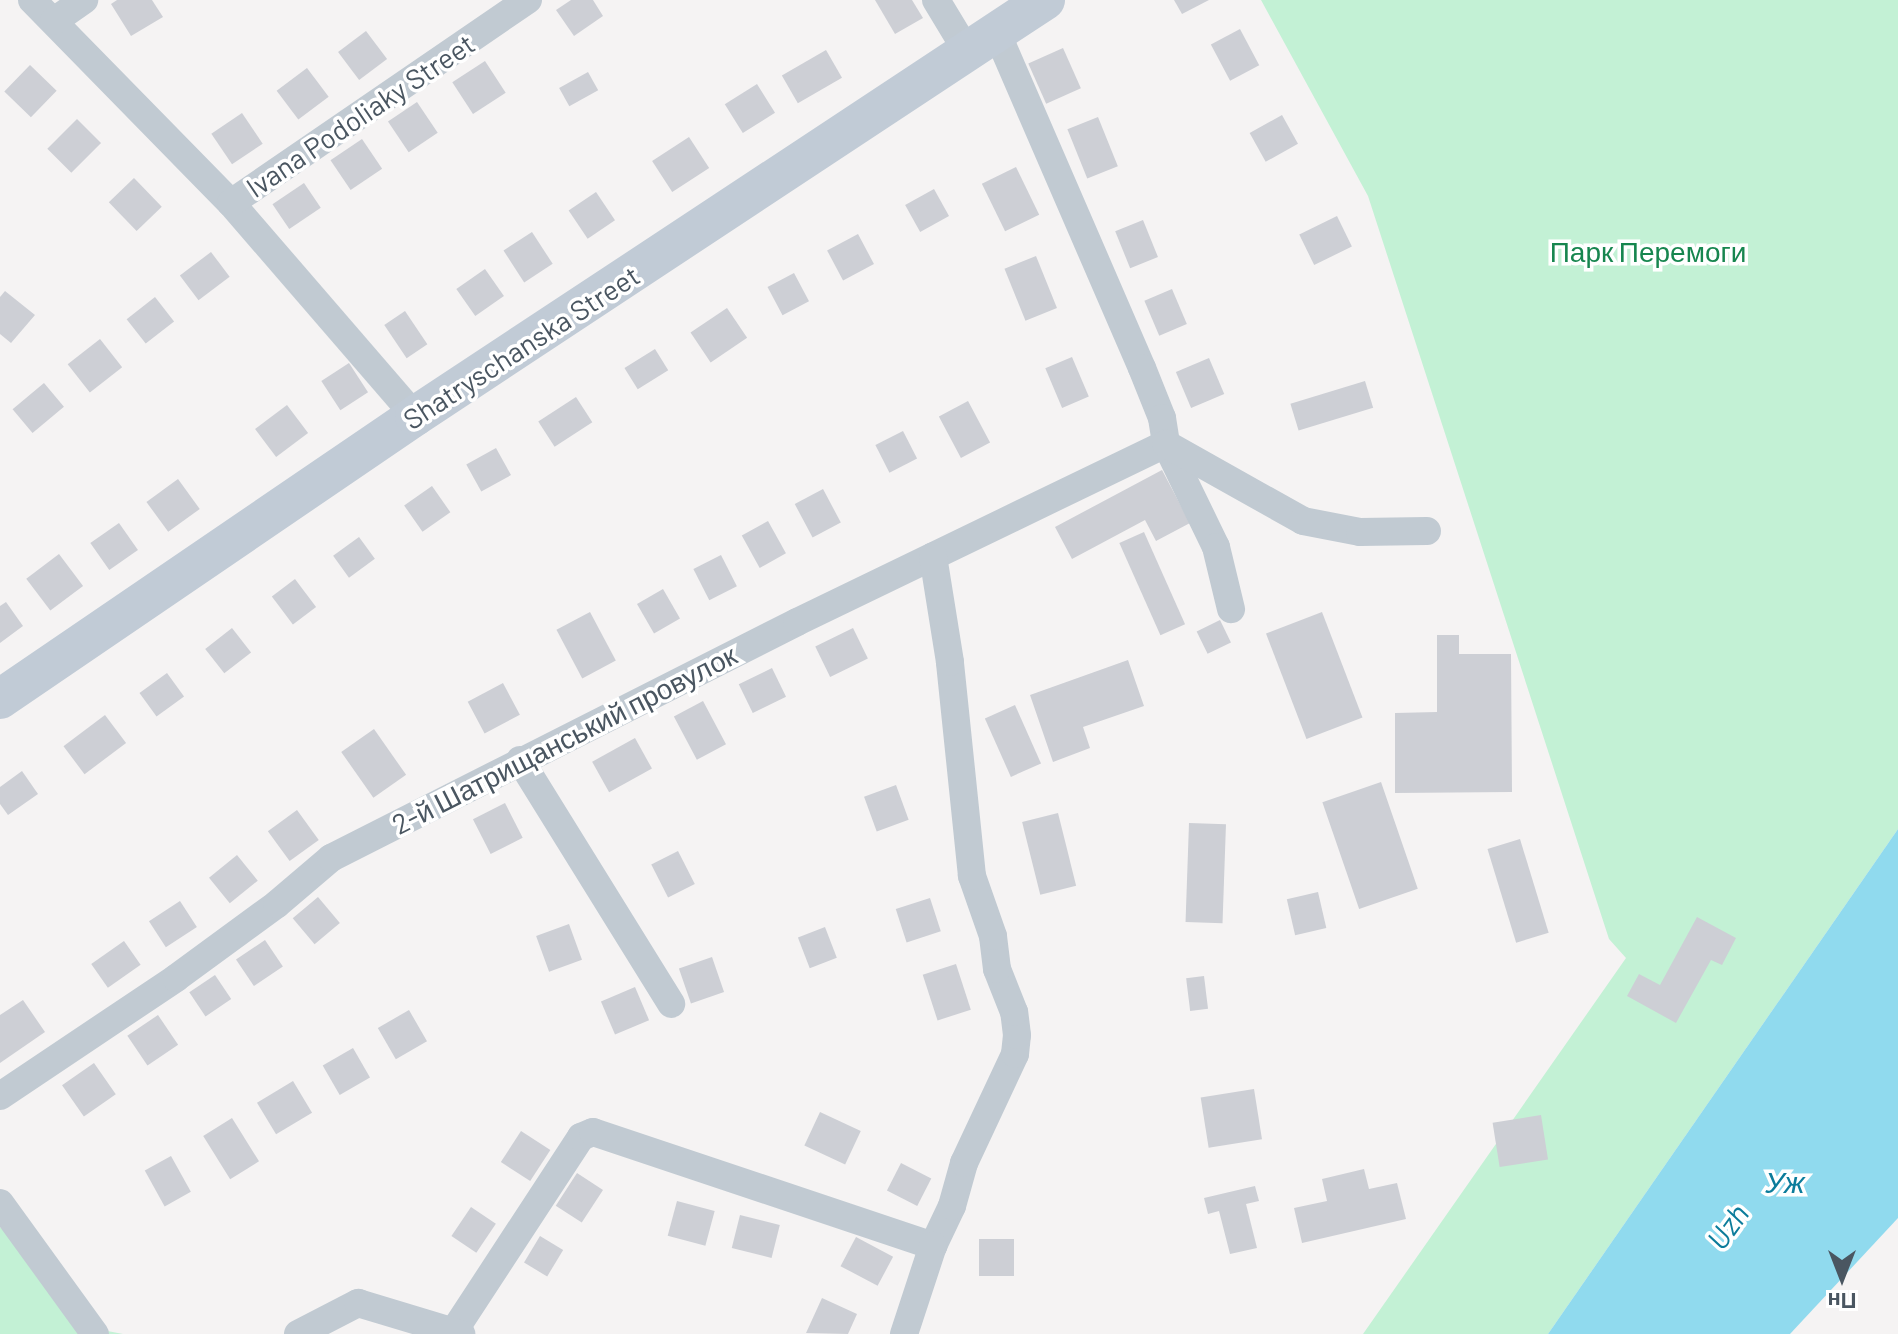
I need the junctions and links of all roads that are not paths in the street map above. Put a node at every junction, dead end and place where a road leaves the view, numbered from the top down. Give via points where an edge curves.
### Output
1 (32, 0) edge
2 (84, 0) edge
3 (528, 0) edge
4 (936, 0) edge
5 (1045, 0) edge
6 (54, 21) junction
7 (983, 43) junction
8 (231, 203) junction
9 (415, 416) junction
10 (1166, 444) junction
11 (1427, 531) dead end
12 (933, 556) junction
13 (1231, 609) dead end
14 (0, 699) edge
15 (520, 760) junction
16 (671, 1004) dead end
17 (0, 1096) edge
18 (0, 1203) edge
19 (933, 1246) junction
20 (458, 1333) edge
21 (95, 1334) edge
22 (298, 1334) edge
23 (904, 1334) edge

1 - 6 street
2 - 6 street
3 - 8 street, Ivana Podoliaky Street
4 - 7 street
5 - 7 street, Shatryschanska Street
6 - 8 street
7 - 9 street, Shatryschanska Street
7 - 10 street via 1142,368 1162,418
8 - 9 street
9 - 14 street, Shatryschanska Street
10 - 11 street via 1303,521 1360,532
10 - 12 street, 2-й Шатрищанський провулок
10 - 13 street via 1216,547
12 - 15 street, 2-й Шатрищанський провулок
12 - 19 street via 950,662 972,876 1017,1035 1012,1061 964,1163 953,1204
15 - 16 street
15 - 17 street, 2-й Шатрищанський провулок via 331,858 189,968
18 - 21 street
19 - 20 street via 593,1132 581,1137
19 - 23 street
20 - 22 street via 358,1303

